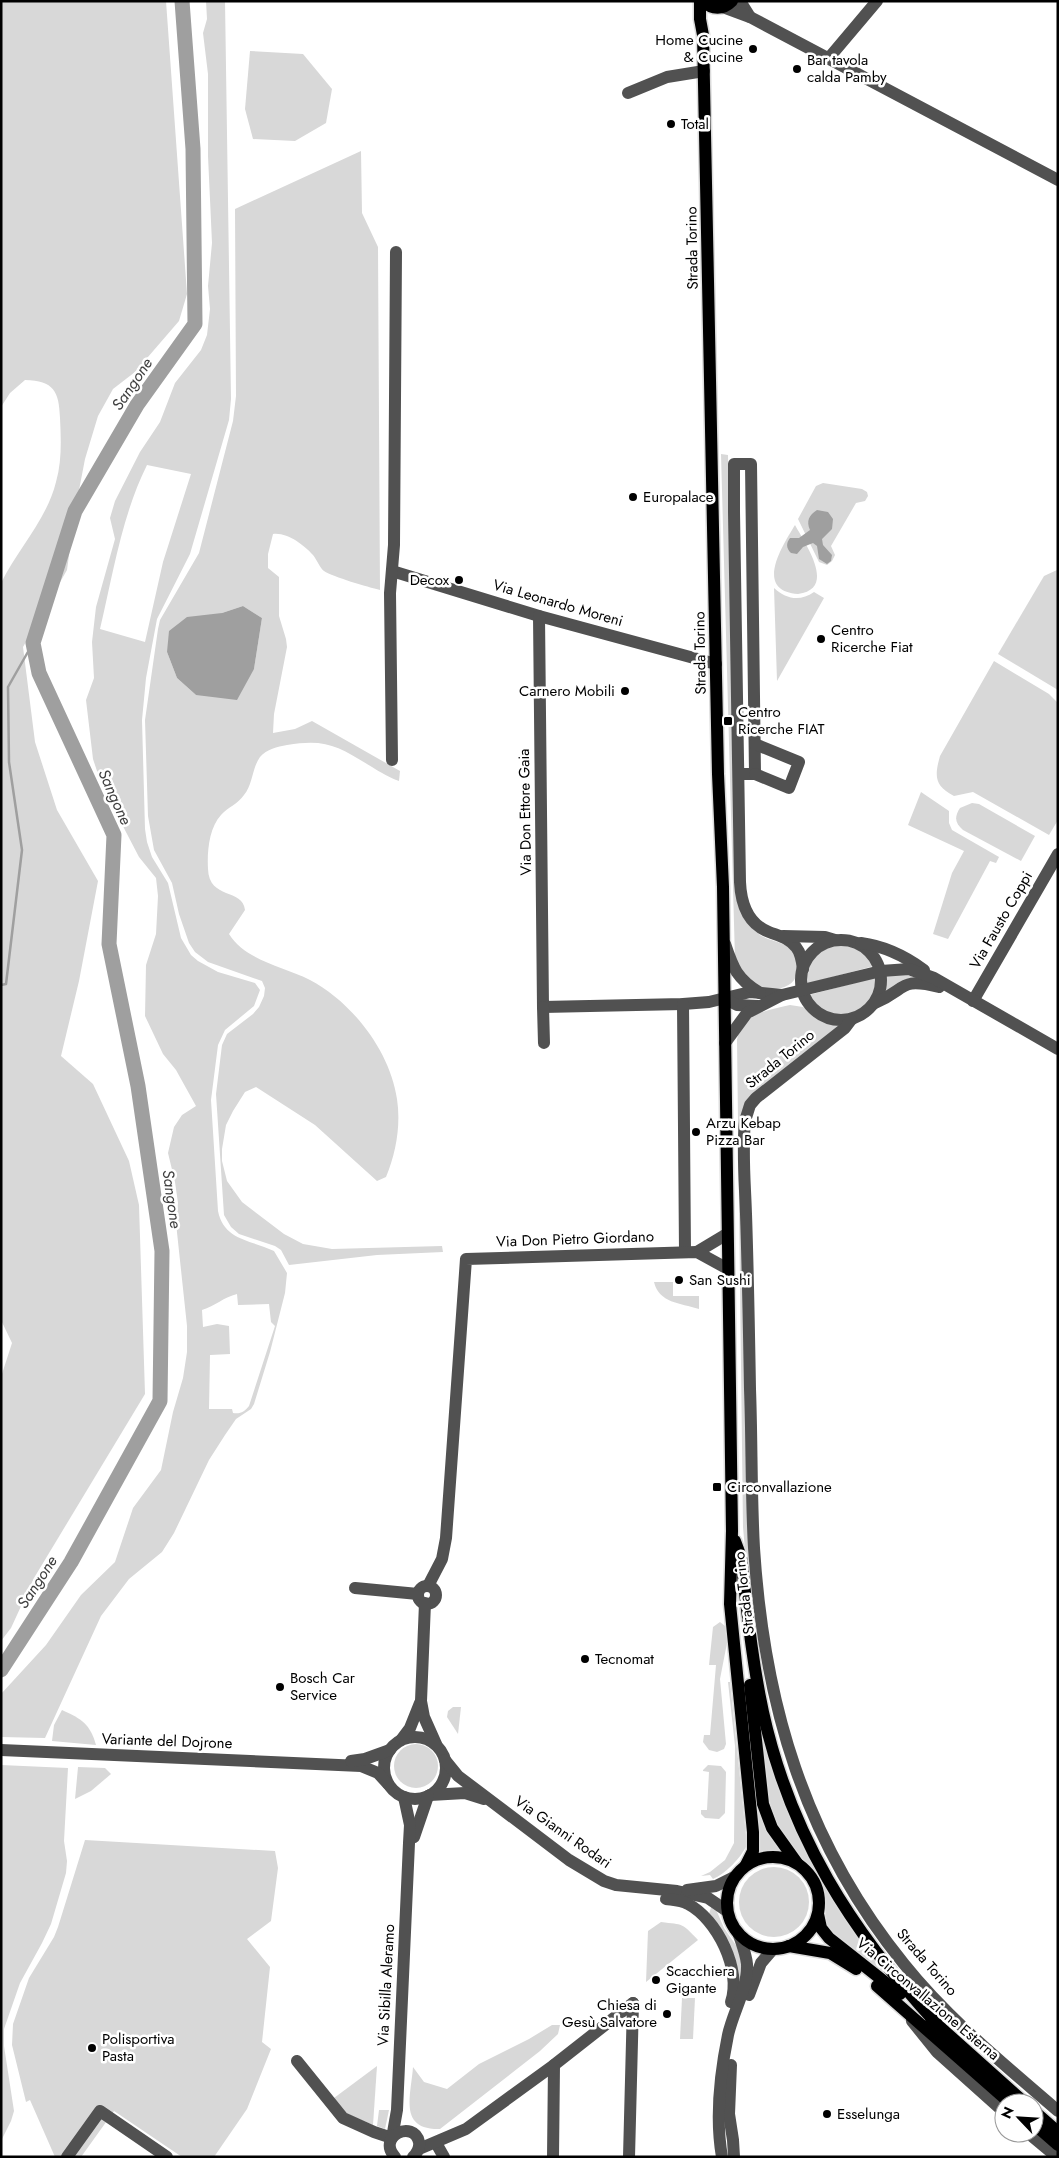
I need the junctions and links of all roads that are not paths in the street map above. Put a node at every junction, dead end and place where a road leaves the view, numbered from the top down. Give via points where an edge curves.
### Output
1 (701, 1) edge
2 (740, 1) edge
3 (877, 1) edge
4 (724, 6) edge
5 (750, 18) junction
6 (704, 35) junction
7 (828, 59) junction
8 (704, 71) junction
9 (628, 93) dead end
10 (1058, 180) edge
11 (396, 252) dead end
12 (392, 572) junction
13 (539, 616) junction
14 (716, 664) junction
15 (738, 732) junction
16 (755, 738) junction
17 (392, 760) dead end
18 (739, 774) junction
19 (755, 774) junction
20 (1058, 854) edge
21 (780, 936) junction
22 (835, 940) junction
23 (855, 942) junction
24 (724, 943) junction
25 (803, 969) junction
26 (881, 971) junction
27 (934, 978) junction
28 (802, 990) junction
29 (955, 991) junction
30 (760, 993) junction
31 (782, 994) junction
32 (725, 999) junction
33 (973, 1001) junction
34 (875, 1003) junction
35 (683, 1004) junction
36 (760, 1006) junction
37 (543, 1007) junction
38 (850, 1020) junction
39 (544, 1043) dead end
40 (726, 1043) junction
41 (1058, 1049) edge
42 (727, 1234) junction
43 (691, 1252) junction
44 (728, 1269) junction
45 (732, 1531) junction
46 (355, 1588) dead end
47 (424, 1594) junction
48 (421, 1701) junction
49 (401, 1740) junction
50 (438, 1746) junction
51 (1, 1750) edge
52 (390, 1750) junction
53 (445, 1760) junction
54 (331, 1763) junction
55 (388, 1784) junction
56 (429, 1796) junction
57 (404, 1797) junction
58 (492, 1802) junction
59 (408, 1861) junction
60 (797, 1862) junction
61 (746, 1865) junction
62 (734, 1877) junction
63 (616, 1885) junction
64 (677, 1892) junction
65 (727, 1910) junction
66 (818, 1914) junction
67 (739, 1934) junction
68 (788, 1946) junction
69 (773, 1949) junction
70 (900, 2005) junction
71 (936, 2023) junction
72 (730, 2028) junction
73 (297, 2061) dead end
74 (554, 2065) junction
75 (999, 2093) edge
76 (1014, 2093) edge
77 (994, 2103) edge
78 (397, 2110) junction
79 (1058, 2111) edge
80 (1044, 2120) edge
81 (1058, 2132) edge
82 (1044, 2133) edge
83 (412, 2134) junction
84 (449, 2136) junction
85 (436, 2142) junction
86 (1040, 2143) edge
87 (1058, 2145) edge
88 (392, 2150) edge
89 (416, 2153) edge
90 (67, 2157) edge
91 (167, 2157) edge
92 (444, 2157) edge
93 (553, 2157) edge
94 (629, 2157) edge
95 (722, 2157) edge
96 (734, 2157) edge
97 (1057, 2157) edge

1 - 4 main road via 707,6
1 - 6 main road, Strada Torino via 700,19
2 - 5 street
3 - 7 street
4 - 5 street
4 - 6 main road, Strada Torino via 708,20
5 - 7 street
6 - 8 main road, Strada Torino
7 - 10 street
8 - 9 street via 667,78
8 - 14 main road, Strada Torino
11 - 12 street
12 - 13 street, Via Leonardo Moreni
12 - 17 street
13 - 14 street, Via Leonardo Moreni
13 - 37 street, Via Don Ettore Gaia
14 - 24 main road, Strada Torino
15 - 16 street
15 - 16 street via 734,464 751,464
15 - 18 street
16 - 19 street
16 - 19 street via 799,762 789,788
18 - 19 street
18 - 21 street via 743,905 754,922
20 - 33 street, Via Fausto Coppi
21 - 22 street
21 - 25 street via 798,948
22 - 23 street
22 - 25 street via 812,952
23 - 26 street via 871,952
23 - 27 street via 900,954
24 - 30 street via 736,974
24 - 32 main road, Strada Torino
25 - 28 street
26 - 27 street via 909,970
26 - 28 street
26 - 34 street via 882,986
27 - 29 street
28 - 31 street
28 - 38 street via 818,1014 833,1020
29 - 33 street
29 - 34 street via 907,983
30 - 31 street
30 - 32 street
31 - 36 street
32 - 35 street
32 - 36 street via 737,1005
32 - 40 main road, Strada Torino
33 - 41 street
34 - 38 street via 868,1011
35 - 37 street
35 - 43 street
36 - 40 street via 741,1019
37 - 39 street, Via Don Ettore Gaia
38 - 79 street, Strada Torino via 845,1028 762,1092 750,1105 745,1121 754,1549 766,1647 783,1734 798,1780 822,1836 864,1909 931,1995
40 - 42 main road, Strada Torino
42 - 43 street
42 - 44 main road, Strada Torino
43 - 44 street
43 - 47 street, Via Don Pietro Giordano via 466,1259 446,1538 437,1571
44 - 45 main road, Strada Torino
45 - 60 main road, Strada Torino via 763,1804 772,1828
45 - 61 main road, Strada Torino via 730,1604 754,1844
45 - 71 main road via 741,1557 763,1713 780,1772 803,1833 860,1932 900,1984
46 - 47 street
47 - 48 street
48 - 49 street via 410,1728
48 - 50 street via 428,1728
49 - 50 street via 425,1738
49 - 52 street
50 - 53 street
51 - 54 street, Variante del Dojrone
52 - 54 street, Variante del Dojrone via 365,1759
52 - 55 street via 384,1766
53 - 56 street via 443,1781
53 - 58 street, Via Gianni Rodari via 458,1776
54 - 55 street, Variante del Dojrone via 370,1769
55 - 57 street
56 - 57 street
56 - 58 street, Via Gianni Rodari via 465,1793
56 - 59 street, Via Sibilla Aleramo via 415,1830
57 - 59 street, Via Sibilla Aleramo via 410,1825
58 - 63 street, Via Gianni Rodari via 569,1860 593,1876
59 - 78 street, Via Sibilla Aleramo
60 - 61 main road via 769,1856
60 - 66 main road via 812,1877 819,1897
61 - 62 main road
62 - 64 street, Via Gianni Rodari via 716,1886
62 - 65 main road via 727,1897
63 - 64 street, Via Gianni Rodari
63 - 72 street via 643,1897 688,1904 711,1926 727,1951 734,1977 733,1997 726,2016
64 - 65 street, Via Gianni Rodari via 708,1898
65 - 67 main road via 732,1926
66 - 68 main road via 810,1931
66 - 71 main road, Via Circonvallazione Esterna via 828,1938
67 - 69 main road via 755,1946
67 - 72 street via 746,1957 746,1973
68 - 69 main road
68 - 70 main road, Via Circonvallazione Esterna via 821,1950 839,1957
69 - 96 street via 756,1974 735,2038 729,2114
70 - 75 main road, Via Circonvallazione Esterna
70 - 77 street, Via Circonvallazione Esterna via 937,2052
71 - 76 main road, Via Circonvallazione Esterna
72 - 95 street via 722,2074 719,2137
73 - 88 street via 343,2118 374,2132
74 - 84 street via 466,2129
74 - 93 street
74 - 94 street via 633,2002
78 - 83 street
78 - 88 street, Via Sibilla Aleramo
80 - 81 main road
82 - 87 main road
83 - 84 street
83 - 88 street via 401,2131
83 - 89 street via 418,2140
84 - 85 street
85 - 89 street
85 - 92 street
86 - 97 street
90 - 91 street via 100,2111

